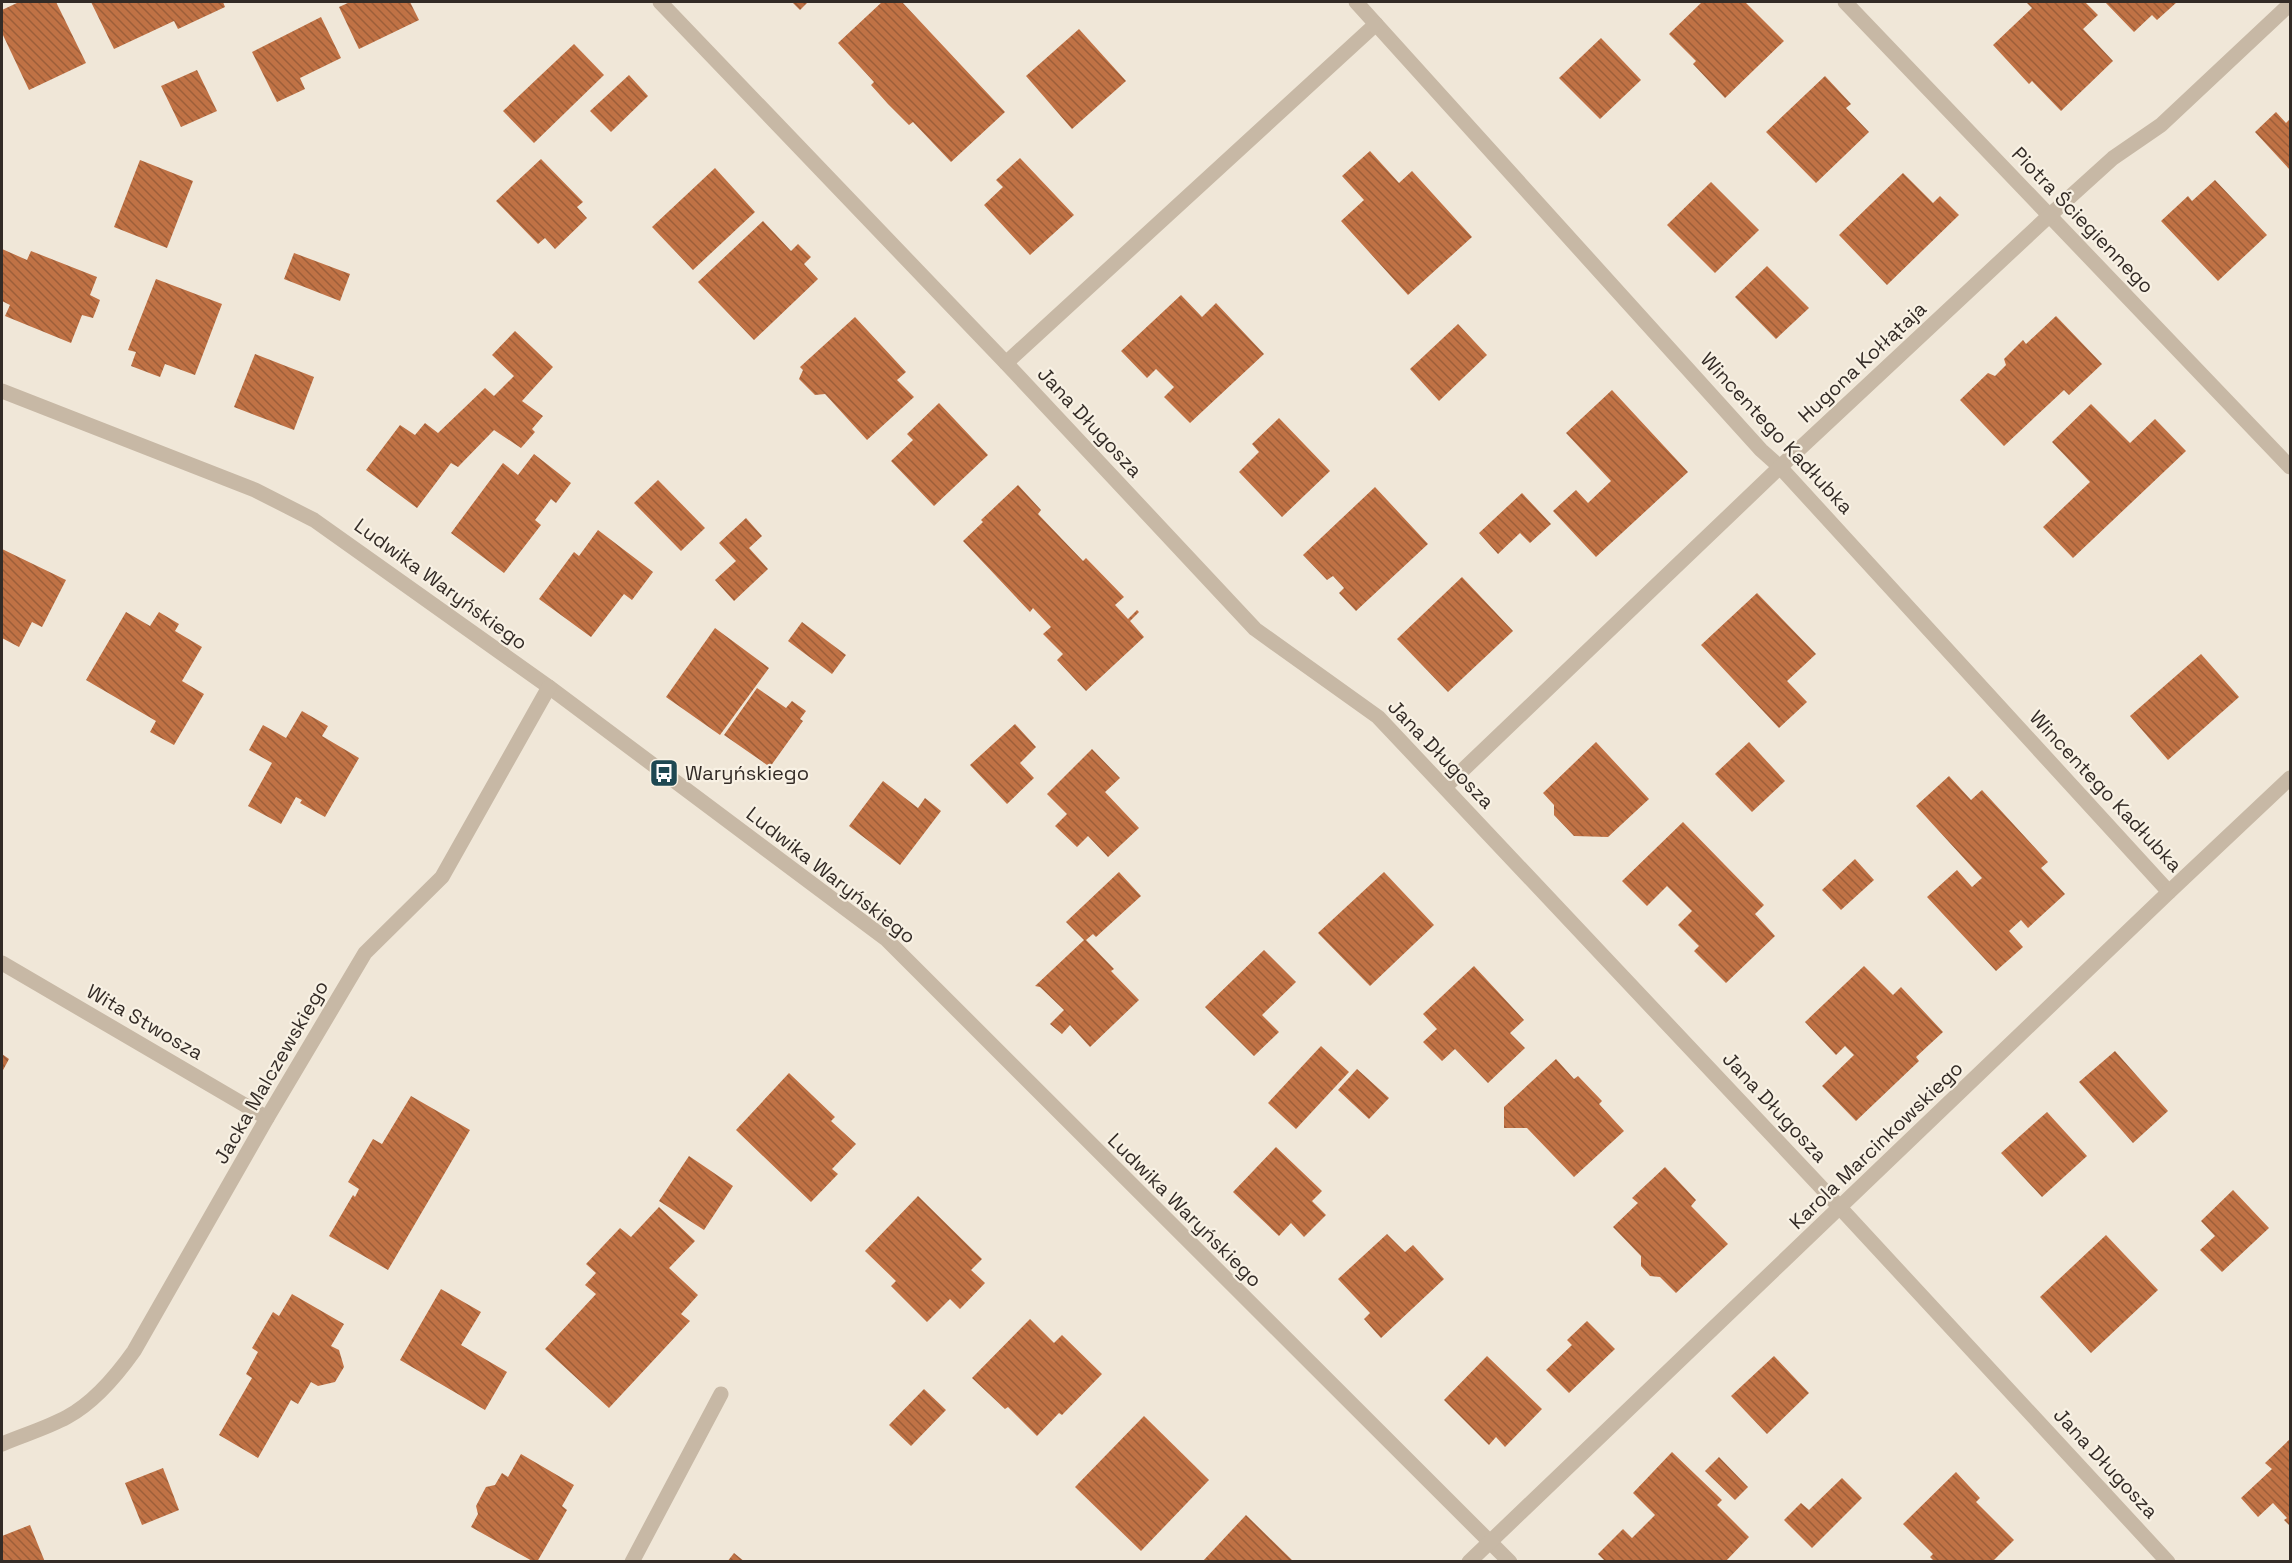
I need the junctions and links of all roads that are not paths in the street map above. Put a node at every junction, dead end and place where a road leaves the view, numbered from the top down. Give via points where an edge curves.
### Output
1 (660, 2) edge
2 (1356, 2) edge
3 (1845, 2) edge
4 (2290, 4) edge
5 (1376, 24) junction
6 (2050, 215) junction
7 (1006, 363) junction
8 (2, 391) edge
9 (1780, 467) junction
10 (2290, 467) edge
11 (549, 687) junction
12 (2290, 778) edge
13 (1445, 787) junction
14 (2169, 892) junction
15 (2, 963) edge
16 (267, 1118) junction
17 (1840, 1208) junction
18 (720, 1394) dead end
19 (2, 1444) edge
20 (1490, 1542) junction
21 (632, 1562) edge
22 (1469, 1562) edge
23 (1510, 1562) edge
24 (2168, 1562) edge

1 - 7 street, Jana Długosza
2 - 5 street, Wincentego Kadłubka
3 - 6 street, Piotra Ściegiennego
4 - 6 street, Hugona Kołłątaja via 2161,125 2113,158
5 - 7 street
5 - 9 street, Wincentego Kadłubka
6 - 9 street, Hugona Kołłątaja
6 - 10 street, Piotra Ściegiennego
7 - 13 street, Jana Długosza via 1255,629 1378,717
8 - 11 street, Ludwika Waryńskiego via 255,490 314,520
9 - 13 street, Hugona Kołłątaja
9 - 14 street, Wincentego Kadłubka
11 - 16 street, Jacka Malczewskiego via 442,877 365,953
11 - 20 street, Ludwika Waryńskiego via 886,939
12 - 14 street, Karola Marcinkowskiego
13 - 17 street, Jana Długosza
14 - 17 street, Karola Marcinkowskiego
15 - 16 street, Wita Stwosza
16 - 19 street, Jacka Malczewskiego via 117,1375 69,1416
17 - 20 street, Karola Marcinkowskiego
17 - 24 street, Jana Długosza
18 - 21 street
20 - 22 street, Karola Marcinkowskiego
20 - 23 street, Ludwika Waryńskiego

